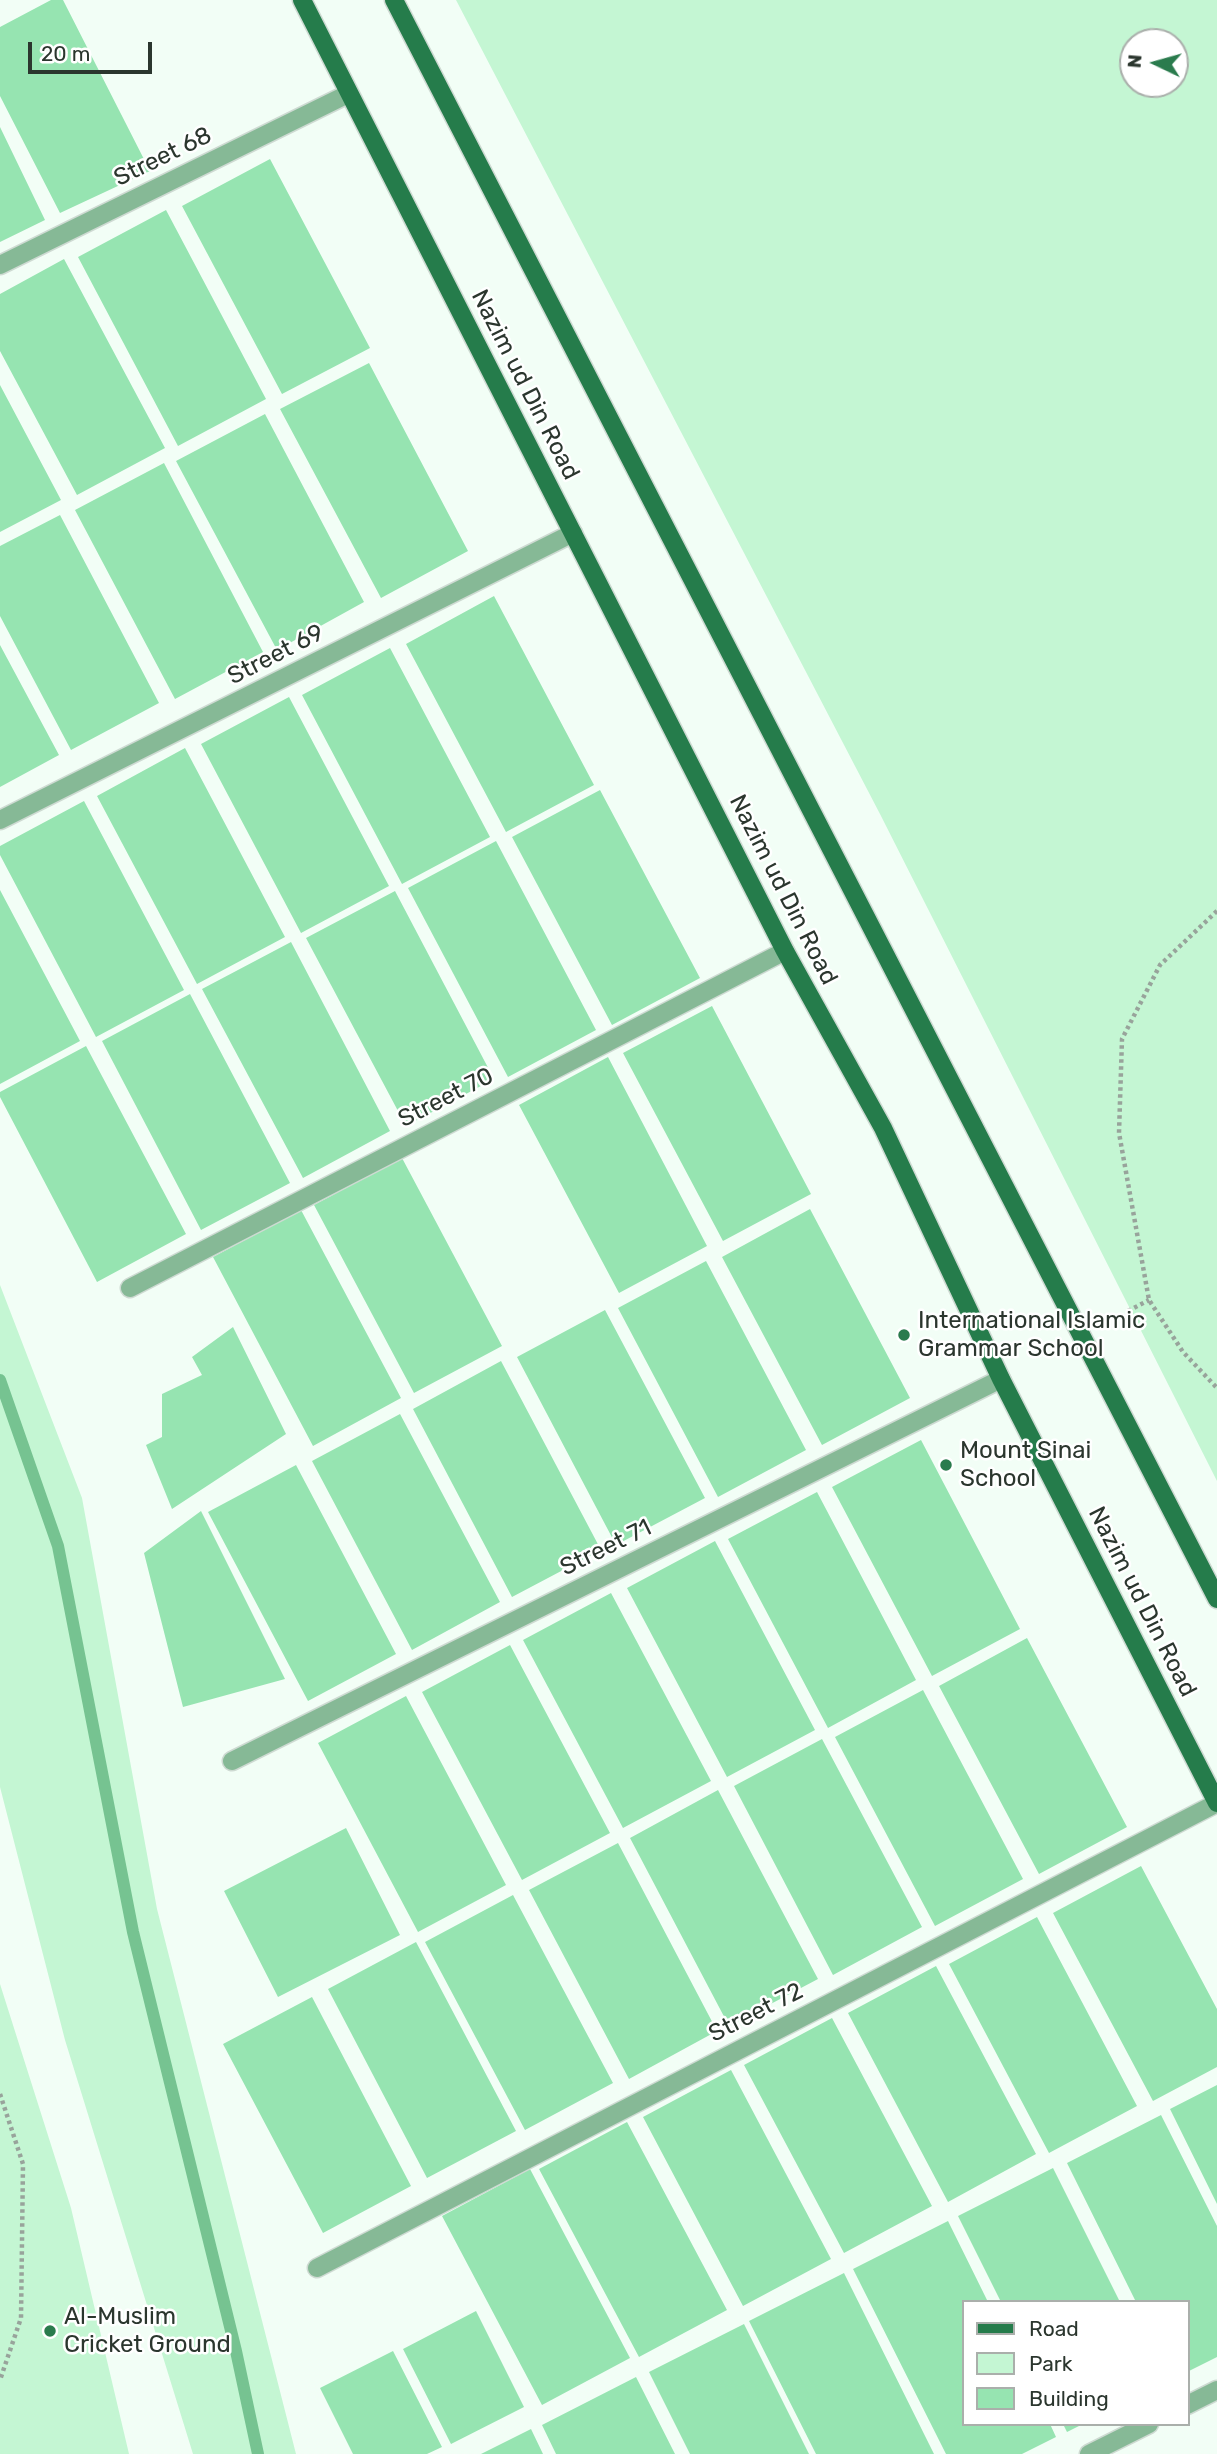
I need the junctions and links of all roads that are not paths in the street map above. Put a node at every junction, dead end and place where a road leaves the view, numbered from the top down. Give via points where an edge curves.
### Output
1 (302, 0) edge
2 (394, 0) edge
3 (348, 94) junction
4 (0, 265) edge
5 (573, 533) junction
6 (0, 820) edge
7 (785, 951) junction
8 (130, 1288) dead end
9 (1001, 1379) junction
10 (1217, 1599) edge
11 (232, 1761) dead end
12 (1217, 1803) edge
13 (317, 2268) dead end
14 (1217, 2390) edge
15 (1189, 2404) edge
16 (1145, 2426) edge
17 (1089, 2454) edge

1 - 3 main road, Nazim ud Din Road
2 - 10 main road
3 - 4 street, Street 68
3 - 5 main road, Nazim ud Din Road
5 - 6 street, Street 69
5 - 7 main road, Nazim ud Din Road
7 - 8 street, Street 70
7 - 9 main road, Nazim ud Din Road via 883,1128
9 - 11 street, Street 71
9 - 12 main road, Nazim ud Din Road
12 - 13 street, Street 72
14 - 15 street
16 - 17 street

